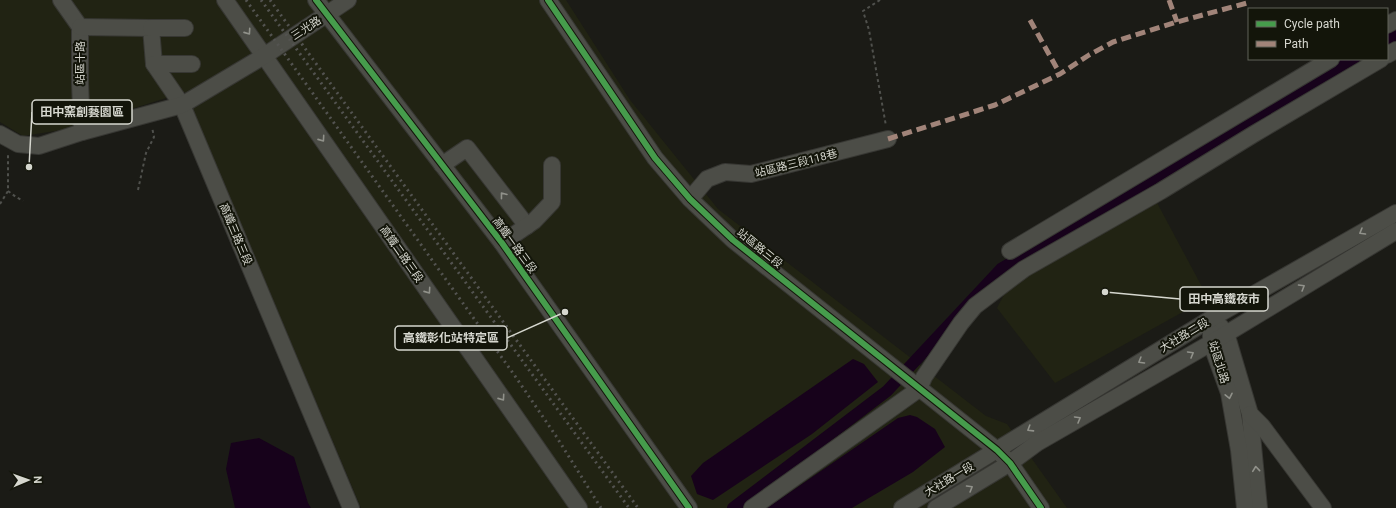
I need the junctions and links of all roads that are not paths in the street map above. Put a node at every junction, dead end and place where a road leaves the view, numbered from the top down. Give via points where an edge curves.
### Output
1 (61, 0) edge
2 (225, 0) edge
3 (316, 0) edge
4 (348, 0) edge
5 (548, 0) edge
6 (327, 15) junction
7 (80, 27) junction
8 (151, 28) junction
9 (185, 28) dead end
10 (264, 56) junction
11 (1329, 60) edge
12 (1379, 60) edge
13 (154, 64) junction
14 (192, 64) dead end
15 (182, 105) junction
16 (82, 132) junction
17 (4, 137) edge
18 (888, 140) road end
19 (442, 165) junction
20 (552, 165) dead end
21 (690, 199) junction
22 (1396, 213) edge
23 (527, 226) junction
24 (1396, 231) edge
25 (502, 243) junction
26 (1010, 251) dead end
27 (1212, 318) junction
28 (1226, 333) junction
29 (1211, 343) junction
30 (919, 389) junction
31 (1250, 414) junction
32 (997, 450) junction
33 (1010, 463) junction
34 (351, 508) edge
35 (578, 508) edge
36 (689, 508) edge
37 (752, 508) edge
38 (902, 508) edge
39 (936, 508) edge
40 (1041, 508) edge
41 (1245, 508) edge
42 (1259, 508) edge
43 (1322, 508) edge

1 - 7 street, 站區十路
2 -> 10 street, 高鐵二路三段
3 - 6 street, 高鐵一路三段
4 - 6 street, 三光路
5 - 21 street, 站區路三段 via 655,158
6 - 10 street, 三光路
6 - 19 street, 高鐵一路三段
7 - 8 street
7 - 16 street, 站區十路
8 - 9 street
8 - 13 street, 高鐵三路三段
10 - 15 street, 三光路
10 -> 35 street, 高鐵二路三段
11 - 26 street
12 - 30 street via 1161,191 1024,269 975,306 924,377
13 - 14 street
13 - 15 street, 高鐵三路三段
15 - 16 street, 三光路
15 - 34 street, 高鐵三路三段
16 - 17 street, 三光路 via 39,146 18,144
18 - 21 street, 站區路三段118巷 via 751,174 725,172 707,179
23 -> 19 street via 467,148
19 - 25 street, 高鐵一路三段
20 - 23 street via 552,202
21 - 30 street, 站區路三段 via 733,240
22 -> 27 street, 大社路二段
23 - 25 street
28 -> 24 street, 大社路二段
25 - 36 street, 高鐵一路三段
27 - 28 street, 站區北路
27 - 29 street, 站區北路
27 -> 32 street, 大社路二段
28 - 29 street, 大社路二段
28 - 31 street, 站區北路
33 -> 29 street, 大社路二段 via 1037,443
29 -> 41 street, 站區北路 via 1229,393 1239,450
30 - 32 street, 站區路三段
30 - 37 street
42 -> 31 street, 站區北路
31 - 43 street via 1262,426
32 - 33 street, 站區路三段
32 - 38 street, 大社路一段
39 -> 33 street, 大社路一段
33 - 40 street, 站區路三段

